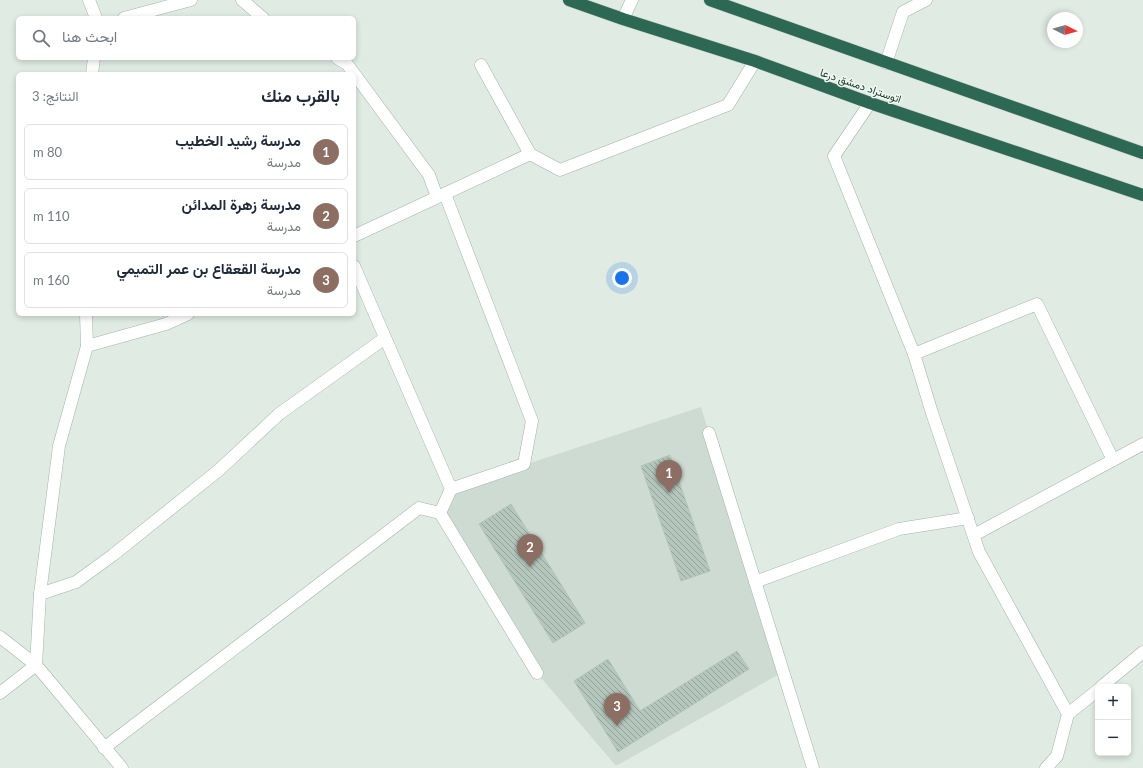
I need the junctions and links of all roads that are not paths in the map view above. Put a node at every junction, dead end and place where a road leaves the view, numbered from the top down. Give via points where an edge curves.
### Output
1 (89, 0) edge
2 (191, 0) edge
3 (242, 0) edge
4 (569, 0) edge
5 (632, 0) edge
6 (710, 0) edge
7 (926, 0) edge
8 (95, 16) edge
9 (131, 16) edge
10 (261, 16) edge
11 (623, 19) junction
12 (94, 60) edge
13 (340, 60) edge
14 (755, 61) junction
15 (886, 63) junction
16 (481, 65) dead end
17 (92, 72) edge
18 (353, 72) edge
19 (356, 76) edge
20 (870, 102) junction
21 (1143, 153) edge
22 (530, 154) junction
23 (441, 195) junction
24 (1143, 195) edge
25 (356, 235) edge
26 (356, 271) edge
27 (86, 316) edge
28 (184, 316) edge
29 (385, 338) junction
30 (87, 346) junction
31 (914, 354) junction
32 (709, 433) dead end
33 (1143, 444) edge
34 (1113, 460) junction
35 (451, 488) junction
36 (440, 513) junction
37 (968, 518) junction
38 (974, 535) junction
39 (755, 582) junction
40 (40, 594) junction
41 (0, 637) edge
42 (1143, 652) edge
43 (36, 665) junction
44 (537, 673) dead end
45 (1105, 684) edge
46 (1095, 692) edge
47 (0, 693) edge
48 (1068, 714) junction
49 (104, 748) junction
50 (122, 768) edge
51 (813, 768) edge
52 (1046, 768) edge

1 - 8 street
2 - 9 street
3 - 10 street
4 - 11 highway, اتوستراد دمشق درعا
5 - 11 street
6 - 15 highway
7 - 15 street via 903,12
11 - 14 highway, اتوستراد دمشق درعا
12 - 17 street
13 - 18 street
14 - 20 highway, اتوستراد دمشق درعا
14 - 22 street via 728,105 560,170
15 - 21 highway
16 - 22 street
19 - 23 street
20 - 24 highway, اتوستراد دمشق درعا
20 - 31 street via 834,156
22 - 23 street
23 - 25 street
23 - 35 street via 532,421 524,464
26 - 29 street
27 - 30 street
28 - 30 street via 166,324
29 - 35 street
29 - 40 street via 279,414 219,470 107,560 76,582
30 - 40 street via 59,446
31 - 34 street via 1037,304
31 - 37 street
32 - 39 street
33 - 34 street
34 - 38 street
35 - 36 street
36 - 44 street
36 - 49 street via 419,508
37 - 38 street
37 - 39 street via 899,529
38 - 48 street via 979,552
39 - 51 street
40 - 43 street
41 - 43 street
42 - 45 street
43 - 47 street
43 - 49 street
46 - 48 street
48 - 52 street via 1057,756
49 - 50 street

